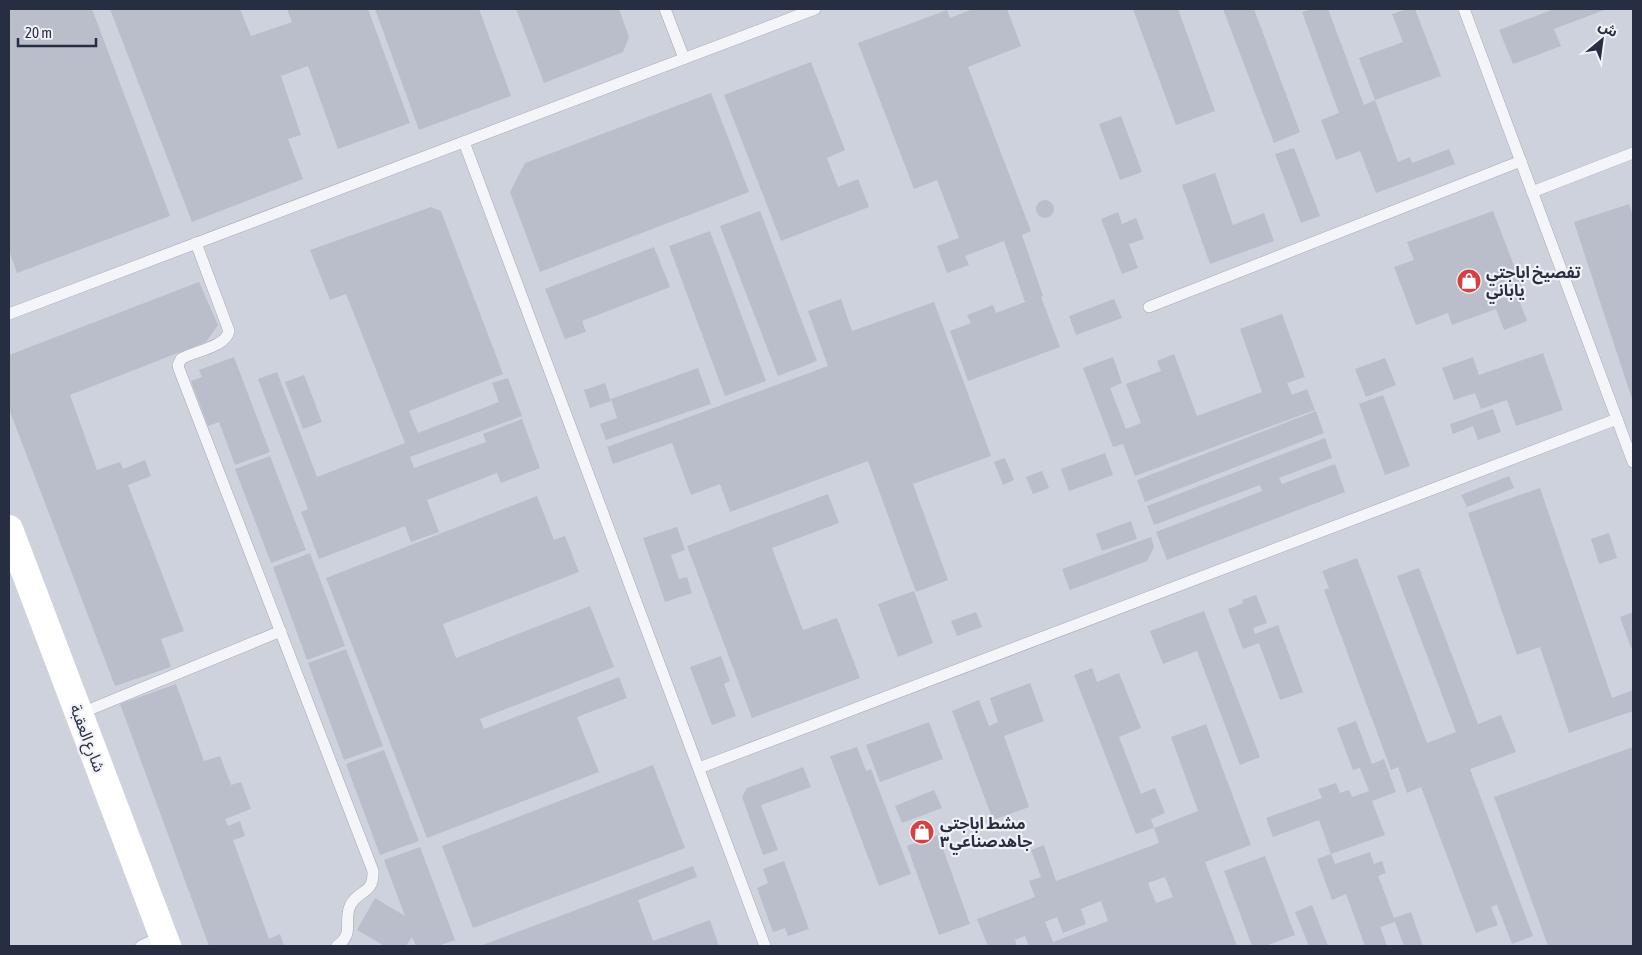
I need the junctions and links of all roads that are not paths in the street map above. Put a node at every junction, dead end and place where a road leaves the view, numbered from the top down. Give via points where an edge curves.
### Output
1 (665, 9) edge
2 (814, 9) edge
3 (1464, 9) edge
4 (684, 58) junction
5 (464, 142) junction
6 (1633, 153) edge
7 (1520, 161) junction
8 (1532, 192) junction
9 (196, 243) junction
10 (1149, 307) dead end
11 (9, 314) edge
12 (1617, 419) junction
13 (1633, 462) edge
14 (9, 529) edge
15 (281, 631) junction
16 (79, 714) junction
17 (698, 768) junction
18 (157, 943) edge
19 (337, 946) edge
20 (765, 946) edge

1 - 4 lane
2 - 4 lane
3 - 7 lane
4 - 5 lane
5 - 9 lane
5 - 17 lane
6 - 8 lane
7 - 8 lane
7 - 10 lane
8 - 12 lane
9 - 11 lane
9 - 15 lane via 229,331 225,339 184,357 178,365
12 - 13 lane
12 - 17 lane
14 - 16 street, شارع العقبة
15 - 16 lane
15 - 19 lane via 373,871 370,887 350,906 348,934
16 - 18 street, شارع العقبة
17 - 20 lane

